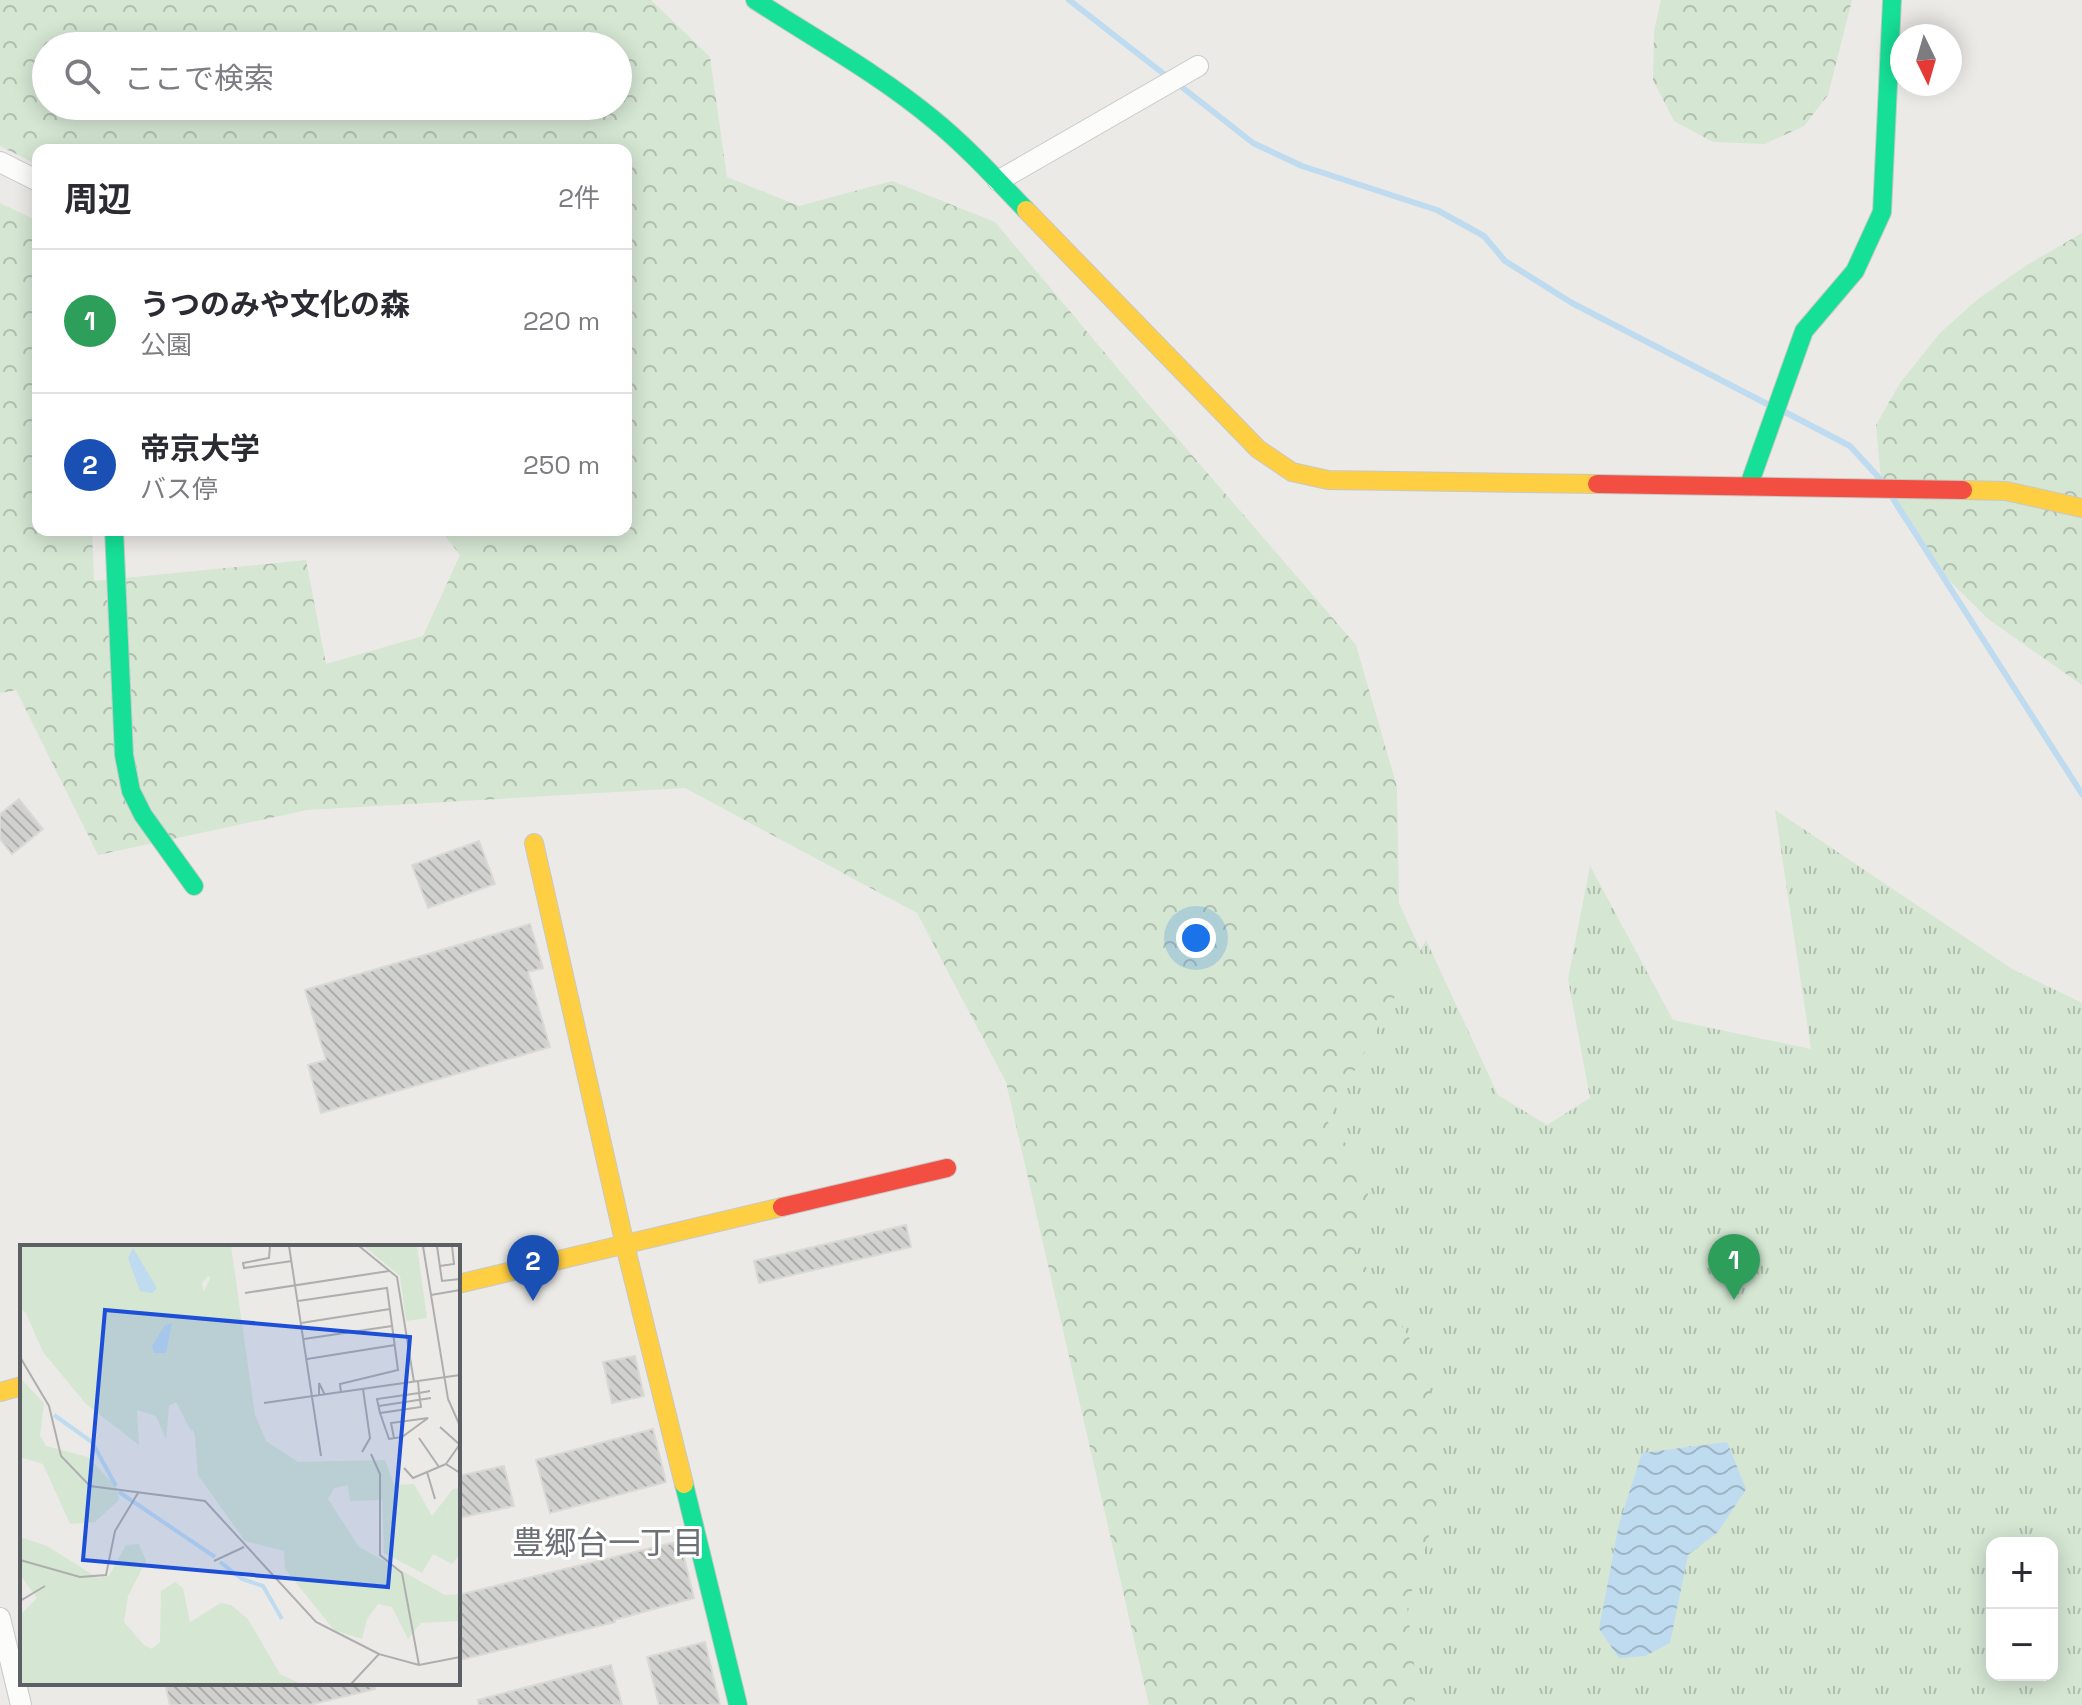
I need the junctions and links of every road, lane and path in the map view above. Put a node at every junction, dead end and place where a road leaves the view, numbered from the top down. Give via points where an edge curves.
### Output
1 (755, 0) edge
2 (1892, 0) edge
3 (1198, 66) dead end
4 (0, 162) edge
5 (32, 178) edge
6 (998, 181) junction
7 (1749, 485) junction
8 (2082, 508) edge
9 (114, 536) edge
10 (534, 843) dead end
11 (194, 886) dead end
12 (947, 1168) dead end
13 (625, 1245) junction
14 (460, 1284) edge
15 (20, 1387) edge
16 (0, 1392) edge
17 (0, 1618) edge
18 (21, 1705) edge
19 (738, 1705) edge

1 - 6 street via 892,88
2 - 7 street via 1882,212 1855,271 1804,331
3 - 6 street
4 - 5 street
6 - 7 street via 1258,449 1292,472 1328,480
7 - 8 street via 2006,491
9 - 11 street via 124,755 131,791
10 - 13 street
12 - 13 street
13 - 14 street
13 - 19 street
15 - 16 street
17 - 18 street

